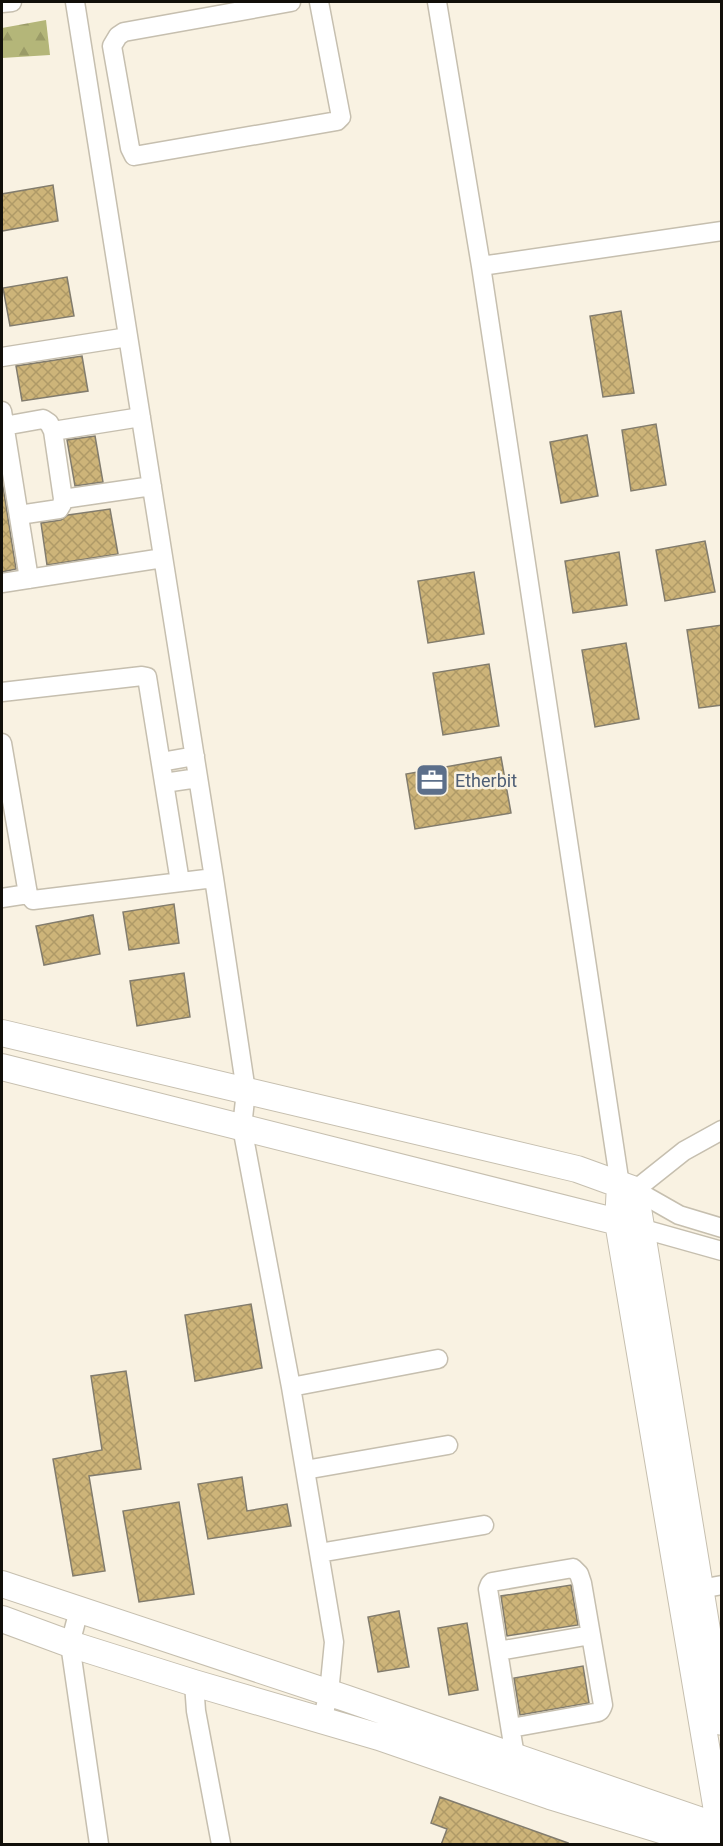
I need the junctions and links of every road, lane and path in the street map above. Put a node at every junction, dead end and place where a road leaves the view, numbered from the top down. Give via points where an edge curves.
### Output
1 (12, 2) edge
2 (75, 2) edge
3 (291, 2) edge
4 (319, 2) edge
5 (437, 2) edge
6 (2, 3) edge
7 (117, 72) junction
8 (87, 78) junction
9 (121, 97) junction
10 (91, 102) junction
11 (722, 231) edge
12 (481, 266) junction
13 (128, 337) junction
14 (2, 357) edge
15 (141, 417) junction
16 (3, 418) edge
17 (53, 431) junction
18 (152, 486) junction
19 (63, 499) junction
20 (19, 515) junction
21 (163, 558) junction
22 (29, 579) junction
23 (2, 583) edge
24 (2, 692) edge
25 (2, 743) edge
26 (195, 756) junction
27 (161, 762) junction
28 (198, 778) junction
29 (164, 783) junction
30 (214, 878) junction
31 (180, 882) junction
32 (28, 894) junction
33 (2, 898) edge
34 (2, 1033) edge
35 (2, 1068) edge
36 (246, 1091) junction
37 (242, 1127) junction
38 (722, 1130) edge
39 (627, 1188) junction
40 (629, 1225) junction
41 (722, 1228) edge
42 (722, 1251) edge
43 (438, 1359) dead end
44 (291, 1387) junction
45 (448, 1445) dead end
46 (305, 1470) junction
47 (484, 1525) dead end
48 (319, 1553) junction
49 (2, 1584) edge
50 (710, 1587) edge
51 (79, 1610) junction
52 (2, 1619) edge
53 (591, 1635) junction
54 (70, 1644) junction
55 (498, 1651) junction
56 (194, 1683) junction
57 (329, 1693) junction
58 (322, 1720) junction
59 (722, 1722) edge
60 (511, 1728) junction
61 (516, 1756) junction
62 (716, 1836) edge
63 (99, 1845) edge
64 (221, 1845) edge

1 - 6 street
2 - 8 street
3 - 7 street via 124,32 112,46
4 - 9 street via 340,112 337,121 134,156
5 - 12 street
7 - 8 street
7 - 9 street
8 - 10 street
9 - 10 street
10 - 13 street
11 - 12 street
12 - 39 street
13 - 14 street
13 - 15 street
15 - 17 street
15 - 18 street
16 - 17 street via 43,419
16 - 20 street
17 - 19 street
18 - 19 street
18 - 21 street
19 - 20 street via 58,509
20 - 22 street
21 - 22 street
21 - 26 street
22 - 23 street
24 - 27 street via 145,676
25 - 32 street
26 - 27 street
26 - 28 street
27 - 29 street
28 - 29 street
28 - 30 street
29 - 31 street
30 - 31 street
30 - 36 street
31 - 32 street via 40,900 33,900
32 - 33 street
34 - 36 street
35 - 37 street
36 - 37 street
36 - 39 street via 577,1169
37 - 40 street
37 - 44 street
38 - 39 street
39 - 40 street
39 - 41 street via 679,1215
40 - 42 street
40 - 50 street
40 - 62 street via 716,1804
43 - 44 street
44 - 46 street
45 - 46 street
46 - 48 street
47 - 48 street
48 - 57 street via 334,1642
49 - 51 street
50 - 59 street
51 - 54 street
51 - 57 street
52 - 54 street
53 - 55 street
53 - 55 street via 579,1574 573,1568 490,1584
53 - 60 street via 603,1705 599,1712
54 - 56 street
54 - 63 street
55 - 60 street
56 - 58 street
56 - 64 street
57 - 58 street
57 - 61 street
58 - 62 street via 550,1796
60 - 61 street
61 - 62 street

